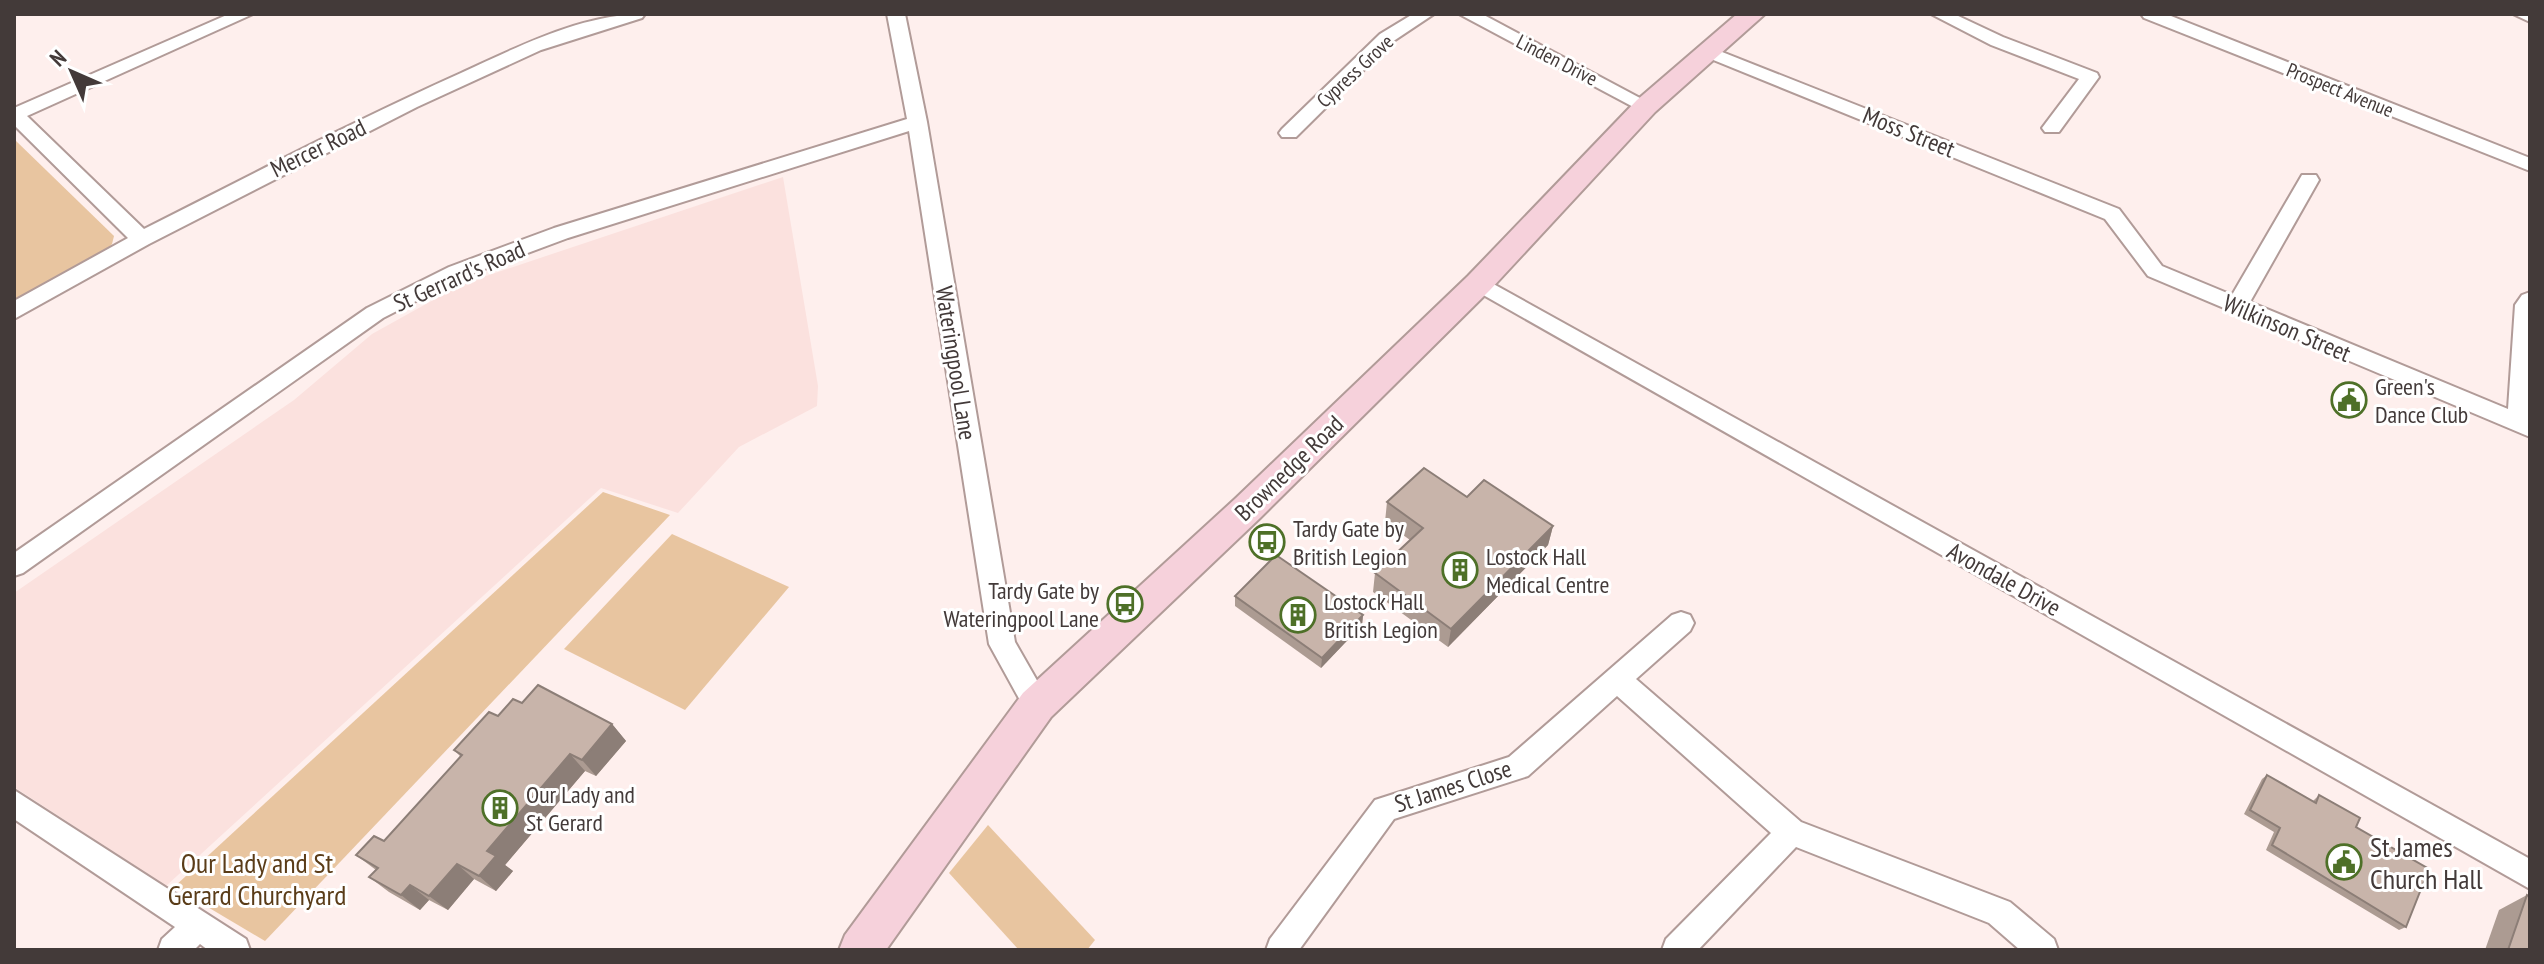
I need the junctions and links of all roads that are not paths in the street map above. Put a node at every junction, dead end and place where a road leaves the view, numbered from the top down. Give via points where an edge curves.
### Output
1 (244, 14) edge
2 (636, 14) edge
3 (896, 14) edge
4 (1425, 14) edge
5 (1468, 14) edge
6 (1752, 14) edge
7 (1940, 14) edge
8 (2150, 14) edge
9 (2522, 14) edge
10 (2530, 17) edge
11 (1707, 51) junction
12 (1646, 106) junction
13 (14, 114) edge
14 (917, 122) junction
15 (2052, 128) dead end
16 (1289, 133) dead end
17 (2530, 165) edge
18 (2309, 180) dead end
19 (2112, 214) joint
20 (142, 239) junction
21 (1479, 283) junction
22 (2530, 300) edge
23 (2236, 307) junction
24 (14, 311) edge
25 (2524, 426) edge
26 (14, 566) edge
27 (1681, 623) dead end
28 (1618, 680) junction
29 (1037, 705) junction
30 (14, 803) edge
31 (1791, 832) junction
32 (2530, 875) edge
33 (198, 925) junction
34 (173, 950) edge
35 (235, 950) edge
36 (860, 950) edge
37 (1281, 950) edge
38 (1677, 950) edge
39 (2043, 950) edge

1 - 13 street
2 - 20 street, Mercer Road via 535,46 438,90
3 - 14 street, Wateringpool Lane
4 - 16 street, Cypress Grove via 1386,38
5 - 12 street, Linden Drive
6 - 11 main road, Brownedge Road
7 - 15 street via 2090,77
8 - 17 street, Prospect Avenue
9 - 10 street
11 - 12 main road, Brownedge Road
11 - 19 street, Moss Street
12 - 21 main road, Brownedge Road
13 - 20 street
14 - 26 street, St Gerrard's Road via 561,233 456,272 375,313
14 - 29 street, Wateringpool Lane via 1002,644
18 - 23 street
19 - 23 street, Wilkinson Street via 2155,271
20 - 24 street, Mercer Road
21 - 29 main road, Brownedge Road
21 - 32 street, Avondale Drive
22 - 25 street
23 - 25 street, Wilkinson Street
27 - 28 street, St James Close
28 - 31 street
28 - 37 street, St James Close via 1518,767 1385,809
29 - 36 main road, Brownedge Road
30 - 33 street
31 - 38 street
31 - 39 street via 1999,912
33 - 34 street
33 - 35 street

